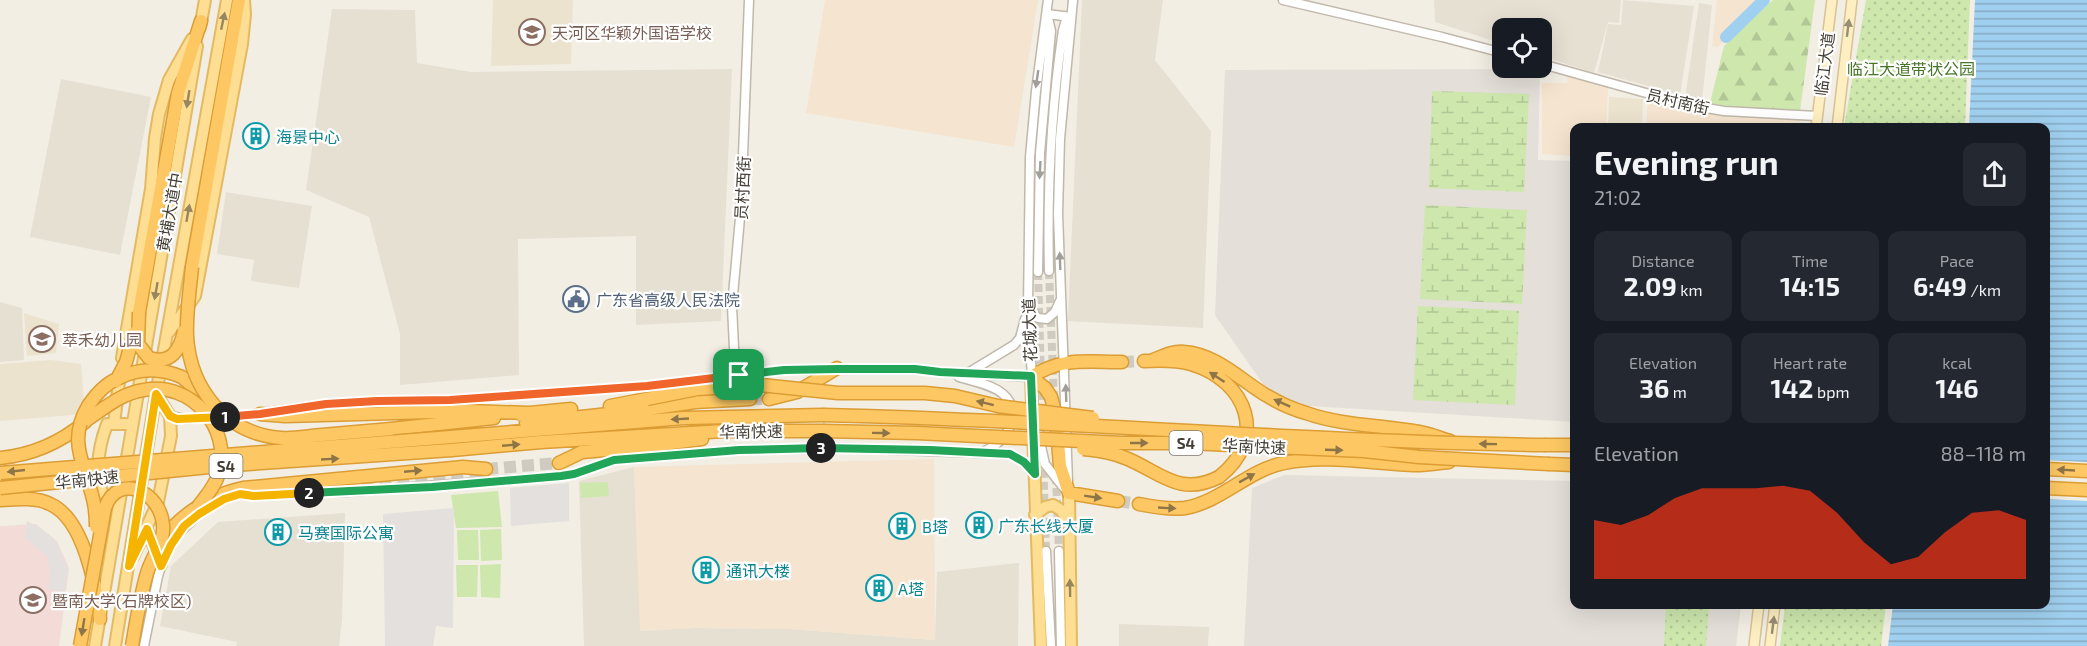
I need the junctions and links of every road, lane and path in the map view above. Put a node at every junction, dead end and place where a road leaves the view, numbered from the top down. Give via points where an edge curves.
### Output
1 (205, 0) edge
2 (227, 0) edge
3 (241, 0) edge
4 (749, 0) edge
5 (1048, 0) edge
6 (1073, 0) edge
7 (1282, 0) edge
8 (1832, 0) edge
9 (1852, 0) edge
10 (1047, 14) junction
11 (1071, 17) junction
12 (201, 21) junction
13 (1492, 50) edge
14 (1552, 67) edge
15 (1817, 116) junction
16 (1816, 123) edge
17 (1838, 123) edge
18 (192, 267) junction
19 (1038, 272) tunnel mouth
20 (1049, 272) tunnel mouth
21 (1061, 298) junction
22 (1028, 307) junction
23 (139, 312) junction
24 (167, 334) junction
25 (1065, 362) junction
26 (1122, 362) tunnel mouth
27 (837, 369) junction
28 (940, 372) junction
29 (967, 374) junction
30 (739, 375) junction
31 (1031, 376) junction
32 (156, 394) junction
33 (750, 399) tunnel mouth
34 (769, 399) tunnel mouth
35 (211, 403) junction
36 (528, 413) junction
37 (260, 414) junction
38 (170, 416) junction
39 (88, 419) junction
40 (110, 424) junction
41 (132, 424) junction
42 (1168, 429) junction
43 (823, 432) junction
44 (1011, 437) junction
45 (452, 444) junction
46 (1461, 444) junction
47 (1570, 446) edge
48 (982, 452) junction
49 (0, 458) edge
50 (1468, 460) junction
51 (559, 463) tunnel mouth
52 (1570, 465) edge
53 (2050, 468) edge
54 (486, 469) dead end
55 (2087, 471) edge
56 (0, 473) edge
57 (1035, 474) junction
58 (0, 488) edge
59 (2050, 488) edge
60 (2087, 490) edge
61 (1068, 494) junction
62 (0, 500) edge
63 (1118, 501) tunnel mouth
64 (1139, 504) tunnel mouth
65 (197, 508) junction
66 (1035, 515) junction
67 (1068, 524) junction
68 (147, 529) junction
69 (114, 533) junction
70 (162, 539) junction
71 (1046, 551) tunnel mouth
72 (1059, 551) tunnel mouth
73 (129, 566) junction
74 (161, 566) junction
75 (93, 567) junction
76 (1758, 609) edge
77 (1775, 609) edge
78 (100, 619) junction
79 (80, 646) edge
80 (95, 646) edge
81 (115, 646) edge
82 (132, 646) edge
83 (144, 646) edge
84 (1041, 646) edge
85 (1052, 646) edge
86 (1061, 646) edge
87 (1071, 646) edge
88 (1754, 646) edge
89 (1770, 646) edge

1 - 12 main road, 黄埔大道中
24 -> 2 main road, 黄埔大道中
3 - 18 highway
3 - 24 main road via 243,38 195,296
4 - 30 street, 员村西街 via 741,207 732,306
5 - 10 street, 花城大道
6 - 11 street, 花城大道
7 - 13 street
8 - 15 main road, 临江大道
17 -> 9 main road, 临江大道
10 - 11 street
10 -> 19 street, 花城大道 via 1051,31 1040,153
10 -> 22 street, 花城大道 via 1030,157
11 - 20 street, 花城大道 via 1063,30 1054,95 1048,194
21 -> 11 street, 花城大道 via 1060,157
12 - 23 highway via 178,93
12 - 40 main road via 165,90 154,138 151,189
12 -> 41 main road, 黄埔大道中
14 - 15 street, 员村南街 via 1689,105
15 - 16 main road, 临江大道
18 - 23 highway, bridge via 184,330 175,354 158,360 142,352 138,340
18 - 35 highway, bridge via 188,346
21 - 22 street via 1047,319 1038,318
21 - 25 street, 花城大道
22 - 29 street via 1023,330 1014,345
22 - 31 street, 花城大道
23 - 39 highway, bridge via 121,373
24 - 32 main road, 黄埔大道中
25 - 26 highway
25 - 31 highway
61 -> 25 street, 花城大道
27 - 28 street
27 - 30 street
27 - 34 highway via 797,392
28 - 29 street
28 - 48 street via 998,391 1010,402 1009,432 998,445
29 - 31 street
30 - 37 street via 457,400 326,404
31 - 57 main road, 花城大道
31 - 61 street via 1045,464
31 - 61 highway via 1051,397 1060,466
32 - 38 main road
32 - 73 main road, 黄埔大道中
33 - 45 highway via 521,423
35 - 36 highway, bridge via 235,424 258,434 289,438
35 - 75 highway, bridge via 185,379 158,370 117,378 91,401 82,419 78,443 95,506
36 - 37 highway
42 -> 36 highway, bridge via 998,406 955,396 745,386 697,389 618,405
37 - 38 street via 186,419
38 - 68 main road via 171,436 162,484
39 - 49 highway, bridge via 56,442
39 - 65 highway, bridge via 119,398 143,390 171,390 195,402 213,423 221,452 217,479
40 - 41 main road
40 - 69 main road via 100,450 98,474
41 - 69 main road, 黄埔大道中
42 -> 45 highway, 华南快速 / S4, bridge via 823,415 684,418
42 - 46 highway, 华南快速 / S4, bridge
43 -> 44 highway, 华南快速 / S4, bridge
45 -> 43 highway, 华南快速 / S4 via 748,430
43 - 51 highway via 741,434 582,452
44 - 46 highway, bridge via 1125,457 1177,484 1199,484 1219,477 1238,459 1245,441 1246,417 1237,394 1205,370 1184,363 1149,360 1182,352 1213,361 1268,396 1306,413 1333,421 1420,432
44 -> 50 highway, 华南快速 / S4, bridge via 1364,451
45 -> 56 highway, 华南快速 / S4, bridge
58 -> 45 highway, 华南快速 / S4, bridge
47 -> 46 highway, 华南快速 / S4, bridge
48 - 57 street via 1010,454
48 - 74 street via 739,450 614,460 561,476 346,492 240,494 224,499 184,526
50 - 52 highway, 华南快速 / S4, bridge
64 -> 50 highway, bridge via 1195,506 1283,463 1419,465
55 -> 53 highway
65 -> 54 highway via 224,493 251,487 463,467
57 - 66 main road, 花城大道
59 - 60 highway
61 -> 63 highway
61 - 67 main road, 花城大道
62 - 78 highway via 52,504 64,516 90,565
65 - 70 highway via 183,516
66 - 67 main road via 1053,505 1061,510
66 - 84 main road, 花城大道
87 -> 67 main road, 花城大道
68 - 73 main road
68 - 74 main road
69 - 78 main road, 黄埔大道中
70 - 75 highway, bridge via 163,520 154,500 137,489 118,492 105,508
70 - 82 highway, bridge via 148,569
71 - 85 street
72 - 86 street
73 - 81 main road, 黄埔大道中
74 - 83 street
75 -> 79 highway, bridge
76 - 88 main road
89 -> 77 main road
78 - 80 main road, 黄埔大道中

